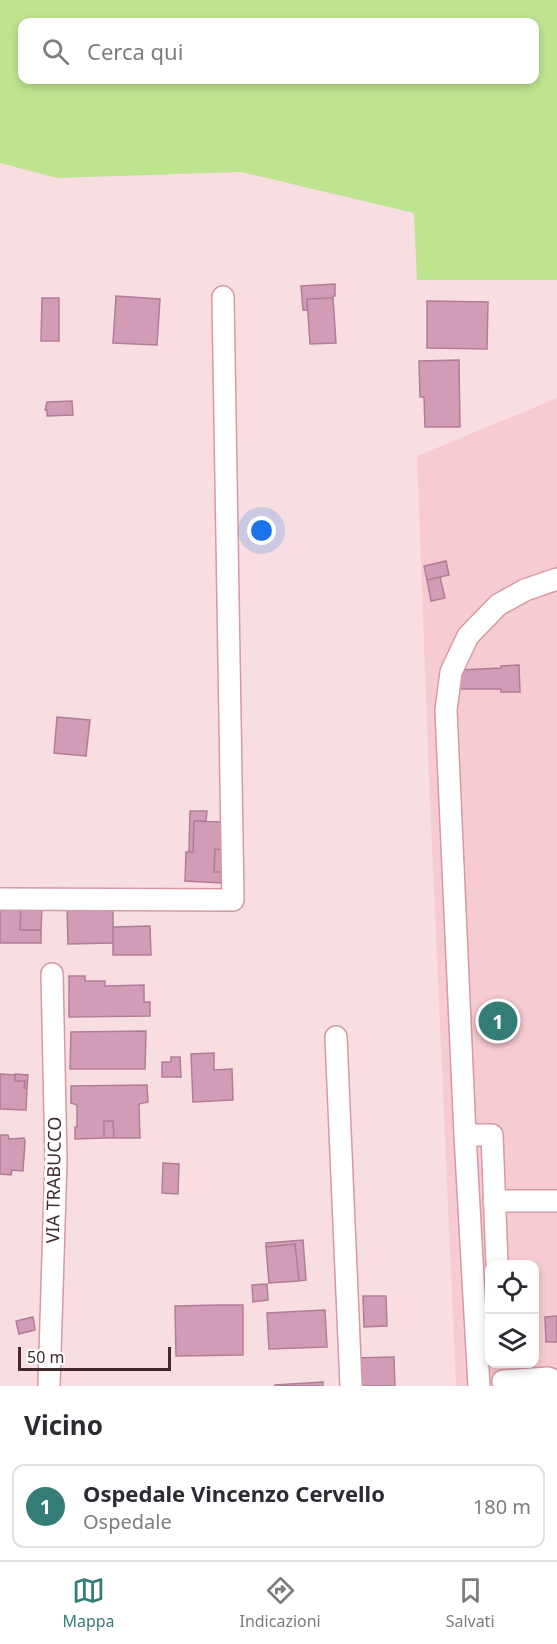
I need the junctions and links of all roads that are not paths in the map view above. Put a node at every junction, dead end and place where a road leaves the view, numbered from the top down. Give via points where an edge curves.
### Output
1 (223, 297) dead end
2 (557, 579) edge
3 (0, 899) edge
4 (52, 974) dead end
5 (336, 1037) dead end
6 (465, 1135) junction
7 (494, 1201) junction
8 (557, 1201) edge
9 (497, 1260) edge
10 (502, 1377) edge
11 (557, 1382) edge
12 (49, 1386) edge
13 (351, 1386) edge
14 (479, 1386) edge

1 - 3 street via 233,900
2 - 6 street via 525,590 498,606 468,636 451,672 446,710
4 - 12 street, VIA TRABUCCO via 56,1160
5 - 13 street
6 - 7 street via 492,1135
6 - 14 street
7 - 8 street
7 - 9 street
10 - 11 street via 548,1378

